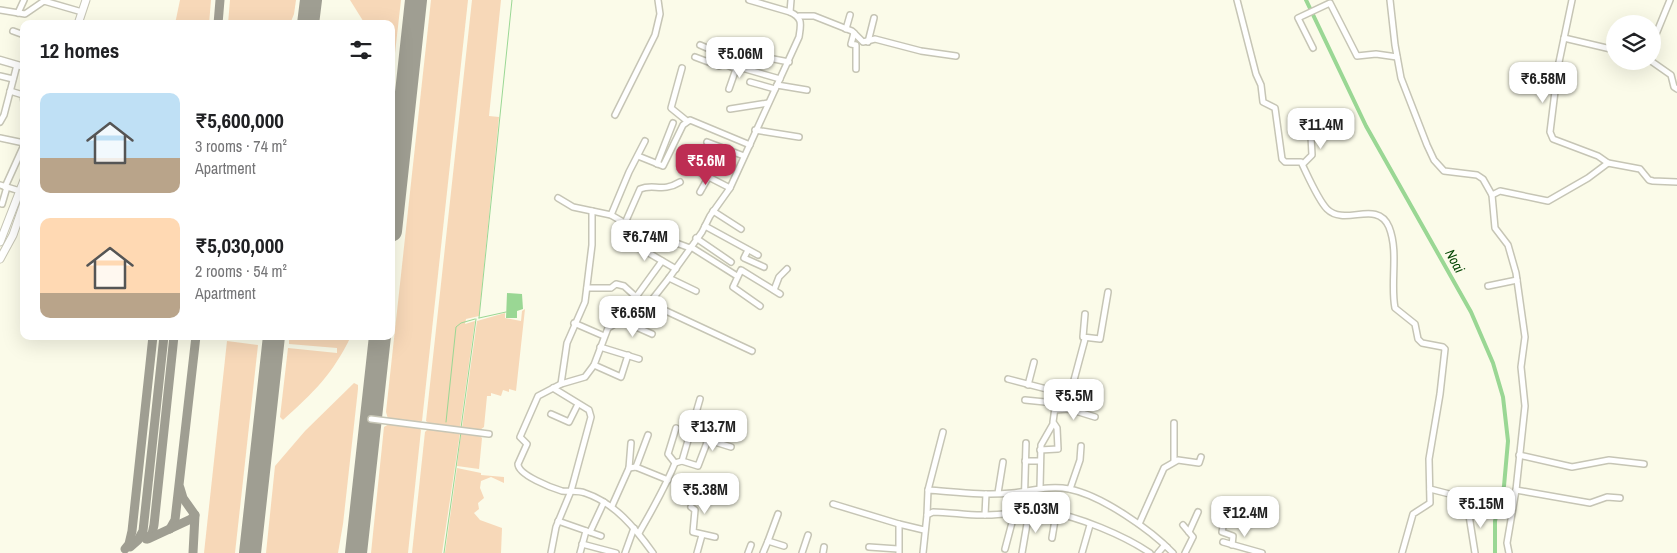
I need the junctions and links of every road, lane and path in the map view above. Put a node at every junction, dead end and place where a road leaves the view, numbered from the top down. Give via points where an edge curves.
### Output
1 (24, 0) edge
2 (44, 0) edge
3 (86, 0) edge
4 (90, 0) edge
5 (658, 0) edge
6 (749, 0) edge
7 (791, 0) edge
8 (1237, 0) edge
9 (1390, 0) edge
10 (1572, 0) edge
11 (1670, 0) edge
12 (1, 9) edge
13 (82, 12) junction
14 (790, 12) junction
15 (18, 13) junction
16 (850, 15) dead end
17 (799, 16) junction
18 (874, 18) dead end
19 (79, 20) edge
20 (83, 20) edge
21 (1661, 22) edge
22 (846, 29) junction
23 (13, 31) dead end
24 (854, 33) junction
25 (20, 34) edge
26 (1564, 38) junction
27 (868, 42) junction
28 (700, 46) dead end
29 (1313, 48) dead end
30 (1606, 48) edge
31 (956, 56) dead end
32 (695, 57) dead end
33 (1397, 57) junction
34 (0, 60) edge
35 (788, 62) junction
36 (725, 64) junction
37 (20, 66) edge
38 (20, 67) edge
39 (682, 68) dead end
40 (739, 68) junction
41 (1661, 68) edge
42 (856, 69) dead end
43 (0, 76) edge
44 (12, 79) junction
45 (780, 79) junction
46 (750, 82) dead end
47 (776, 87) junction
48 (729, 89) dead end
49 (1677, 89) edge
50 (807, 90) dead end
51 (10, 91) junction
52 (20, 94) edge
53 (768, 103) junction
54 (730, 109) dead end
55 (615, 115) dead end
56 (687, 121) junction
57 (0, 122) edge
58 (673, 123) dead end
59 (755, 130) junction
60 (1341, 132) dead end
61 (799, 137) dead end
62 (0, 138) edge
63 (645, 141) dead end
64 (707, 142) dead end
65 (20, 143) edge
66 (750, 144) junction
67 (20, 152) edge
68 (638, 156) junction
69 (744, 156) junction
70 (1608, 163) junction
71 (657, 164) junction
72 (1303, 164) junction
73 (691, 168) dead end
74 (709, 176) junction
75 (680, 182) dead end
76 (1677, 182) edge
77 (4, 186) edge
78 (730, 188) junction
79 (20, 192) joint
80 (700, 192) dead end
81 (1492, 195) junction
82 (558, 198) dead end
83 (1, 204) edge
84 (14, 208) junction
85 (592, 211) junction
86 (713, 211) junction
87 (20, 215) edge
88 (611, 215) junction
89 (625, 223) junction
90 (705, 226) junction
91 (742, 229) dead end
92 (3, 230) edge
93 (696, 238) junction
94 (620, 240) dead end
95 (0, 242) edge
96 (691, 247) junction
97 (748, 250) junction
98 (758, 255) dead end
99 (1, 256) edge
100 (662, 261) junction
101 (731, 262) dead end
102 (764, 267) dead end
103 (676, 269) junction
104 (787, 269) dead end
105 (736, 276) junction
106 (669, 278) junction
107 (1517, 280) junction
108 (1488, 286) dead end
109 (587, 288) junction
110 (774, 290) junction
111 (696, 291) dead end
112 (1108, 292) dead end
113 (780, 294) dead end
114 (636, 297) junction
115 (648, 304) junction
116 (760, 306) dead end
117 (1085, 314) dead end
118 (624, 321) junction
119 (574, 323) junction
120 (652, 334) dead end
121 (604, 336) junction
122 (1085, 339) junction
123 (600, 347) junction
124 (752, 351) dead end
125 (628, 355) junction
126 (639, 359) dead end
127 (1034, 362) dead end
128 (594, 365) junction
129 (1008, 379) dead end
130 (561, 384) junction
131 (1028, 385) junction
132 (552, 388) junction
133 (1057, 393) junction
134 (700, 399) dead end
135 (1025, 400) dead end
136 (1055, 403) junction
137 (578, 404) junction
138 (1055, 410) junction
139 (551, 414) dead end
140 (1095, 417) dead end
141 (371, 419) dead end
142 (693, 420) junction
143 (1174, 423) dead end
144 (1054, 424) junction
145 (676, 428) dead end
146 (717, 428) dead end
147 (942, 432) dead end
148 (489, 434) dead end
149 (648, 435) dead end
150 (631, 443) dead end
151 (1026, 443) dead end
152 (1081, 446) dead end
153 (731, 447) dead end
154 (1040, 450) junction
155 (1519, 455) junction
156 (1201, 457) dead end
157 (682, 461) junction
158 (1025, 461) junction
159 (1040, 461) junction
160 (1174, 461) junction
161 (1003, 462) dead end
162 (675, 463) junction
163 (1644, 464) dead end
164 (636, 467) junction
165 (629, 468) junction
166 (668, 480) junction
167 (1040, 488) junction
168 (1070, 489) junction
169 (1430, 489) junction
170 (928, 490) junction
171 (1516, 490) junction
172 (571, 491) junction
173 (1023, 491) junction
174 (998, 493) junction
175 (986, 494) junction
176 (1461, 497) dead end
177 (1620, 498) dead end
178 (604, 502) junction
179 (833, 504) dead end
180 (612, 506) junction
181 (691, 507) dead end
182 (1468, 509) dead end
183 (1198, 512) dead end
184 (1027, 513) junction
185 (778, 514) dead end
186 (1056, 514) junction
187 (927, 515) junction
188 (985, 515) junction
189 (1014, 515) junction
190 (558, 521) junction
191 (1224, 521) dead end
192 (899, 524) junction
193 (1139, 524) junction
194 (1090, 525) junction
195 (1183, 526) dead end
196 (924, 530) junction
197 (637, 531) junction
198 (588, 532) junction
199 (1189, 532) junction
200 (702, 535) junction
201 (601, 536) dead end
202 (808, 536) dead end
203 (715, 537) dead end
204 (1052, 538) dead end
205 (768, 541) junction
206 (1223, 542) dead end
207 (582, 544) junction
208 (751, 544) dead end
209 (1232, 545) junction
210 (784, 546) dead end
211 (1167, 547) junction
212 (869, 548) dead end
213 (1005, 549) dead end
214 (898, 551) edge
215 (551, 553) edge
216 (580, 553) edge
217 (616, 553) edge
218 (625, 553) edge
219 (652, 553) edge
220 (698, 553) edge
221 (748, 553) edge
222 (763, 553) edge
223 (802, 553) edge
224 (923, 553) edge
225 (1022, 553) edge
226 (1082, 553) edge
227 (1150, 553) edge
228 (1158, 553) edge
229 (1173, 553) edge
230 (1185, 553) edge
231 (1262, 553) edge
232 (1402, 553) edge
233 (1476, 553) edge
234 (1509, 553) edge

1 - 15 street
2 - 13 street
2 - 15 street via 28,13
3 - 13 highway
4 - 20 highway
5 - 55 street via 660,14 655,35
6 - 14 street
7 - 14 street
8 - 72 street via 1261,84 1263,102 1276,108 1282,158 1285,162
9 - 33 street
10 - 26 street
11 - 21 street
12 - 15 street
13 - 19 highway
14 - 17 street
16 - 22 street
17 - 22 street via 814,16
17 - 35 street via 799,38
18 - 27 street
22 - 24 street
23 - 25 street
24 - 27 street via 861,41
24 - 42 street via 852,44 856,45
26 - 30 street
26 - 70 street via 1550,136
27 - 31 street via 875,39
28 - 36 street via 724,56
29 - 33 street via 1298,20 1332,3 1356,56
32 - 36 street via 719,66
33 - 81 street via 1405,88 1434,160 1444,171 1483,178
34 - 37 main road
35 - 40 street via 748,54
35 - 45 street
36 - 40 street
38 - 44 street
39 - 56 street via 671,108
40 - 45 street
40 - 48 street
41 - 49 street via 1671,75
43 - 44 street
44 - 51 street
45 - 47 street
46 - 47 street
47 - 50 street
47 - 53 street
51 - 52 street
51 - 57 street
53 - 54 street
53 - 59 street
56 - 66 street via 696,121
56 - 71 street via 665,164
58 - 71 street
59 - 61 street
59 - 66 street
60 - 72 street via 1311,136 1311,158
62 - 65 street
63 - 68 street
64 - 69 street
66 - 69 street
67 - 77 street
68 - 71 street
68 - 88 street
69 - 78 street
70 - 76 street via 1640,169 1653,182
70 - 81 street via 1548,201 1500,191
72 - 169 street via 1327,209 1341,215 1383,216 1392,242 1395,308 1415,324 1422,343 1445,349 1428,459
73 - 74 street
74 - 78 street
74 - 80 street
75 - 89 street via 668,189 646,187 640,190
77 - 79 street
77 - 83 street
78 - 86 street
79 - 84 highway
81 - 107 street via 1496,228 1508,244
82 - 85 street via 567,205
83 - 84 street
84 - 92 highway
85 - 88 street
85 - 109 street
86 - 90 street
86 - 91 street
87 - 99 highway
88 - 89 street
89 - 96 street
90 - 93 street
90 - 97 street
92 - 95 highway
93 - 96 street
93 - 101 street
94 - 100 street
96 - 103 street
96 - 105 street
97 - 98 street
97 - 102 street via 744,258
100 - 103 street
100 - 114 street
103 - 106 street
104 - 110 street via 779,277
105 - 110 street via 741,270
105 - 116 street via 733,288
106 - 111 street
106 - 115 street
107 - 108 street
107 - 155 street via 1525,337 1522,367 1524,418
109 - 114 street via 610,288 616,284 624,286
109 - 119 street via 582,311
110 - 113 street
112 - 122 street via 1100,338
114 - 115 street
115 - 118 street via 640,314
115 - 124 street
117 - 122 street via 1082,333
118 - 120 street
118 - 121 street via 611,325
119 - 121 street
119 - 130 street via 567,343
121 - 123 street
122 - 133 street via 1072,393
123 - 125 street
123 - 128 street
125 - 126 street
125 - 128 street via 621,377
127 - 131 street
128 - 130 street via 585,377
129 - 131 street
130 - 132 street
131 - 133 street
132 - 137 street
132 - 172 street via 534,400 520,437 526,444 517,466 547,485
133 - 136 street
134 - 142 street
135 - 136 street
136 - 138 street
137 - 139 street via 569,422
137 - 172 street via 589,410 591,417
138 - 140 street via 1069,409
138 - 144 street
141 - 148 street
142 - 146 street
142 - 157 street
143 - 160 street
144 - 154 street
144 - 154 street via 1057,428 1057,450
145 - 162 street via 668,454
147 - 170 street
149 - 164 street
150 - 165 street
151 - 158 street
152 - 168 street via 1080,460
153 - 157 street via 705,439 698,466
154 - 159 street
155 - 163 street via 1572,467 1609,460
155 - 171 street
156 - 160 street via 1199,463
157 - 162 street
158 - 159 street
158 - 173 street
159 - 167 street
160 - 193 street via 1160,474
161 - 174 street
162 - 166 street
164 - 165 street
164 - 166 street
165 - 180 street
166 - 197 street
167 - 168 street
167 - 173 street
168 - 193 street
169 - 176 street
169 - 232 street via 1428,506 1413,514
170 - 175 street
170 - 187 street
171 - 177 street via 1590,503 1607,497
171 - 234 street via 1507,543
172 - 178 street via 585,493
172 - 190 street
173 - 174 street
173 - 184 street
174 - 175 street
175 - 188 street
178 - 180 street
178 - 198 street
179 - 192 street
180 - 197 street
181 - 200 street via 696,510 692,531
182 - 233 street
183 - 199 street
184 - 186 street
184 - 189 street
184 - 225 street
185 - 205 street
186 - 194 street
186 - 204 street
187 - 188 street via 949,512
187 - 196 street
188 - 189 street
189 - 213 street
190 - 198 street
190 - 215 street
191 - 209 street via 1222,532 1234,536
192 - 196 street
192 - 214 street
193 - 211 street
194 - 226 street
194 - 227 street via 1136,543
195 - 199 street
196 - 224 street
197 - 218 street
197 - 219 street
198 - 201 street
198 - 207 street
199 - 230 street via 1193,539
200 - 203 street
200 - 220 street
202 - 223 street
205 - 210 street
205 - 222 street
206 - 209 street
207 - 216 street
207 - 217 street
208 - 221 street
209 - 231 street
211 - 228 street
211 - 229 street
212 - 214 street

